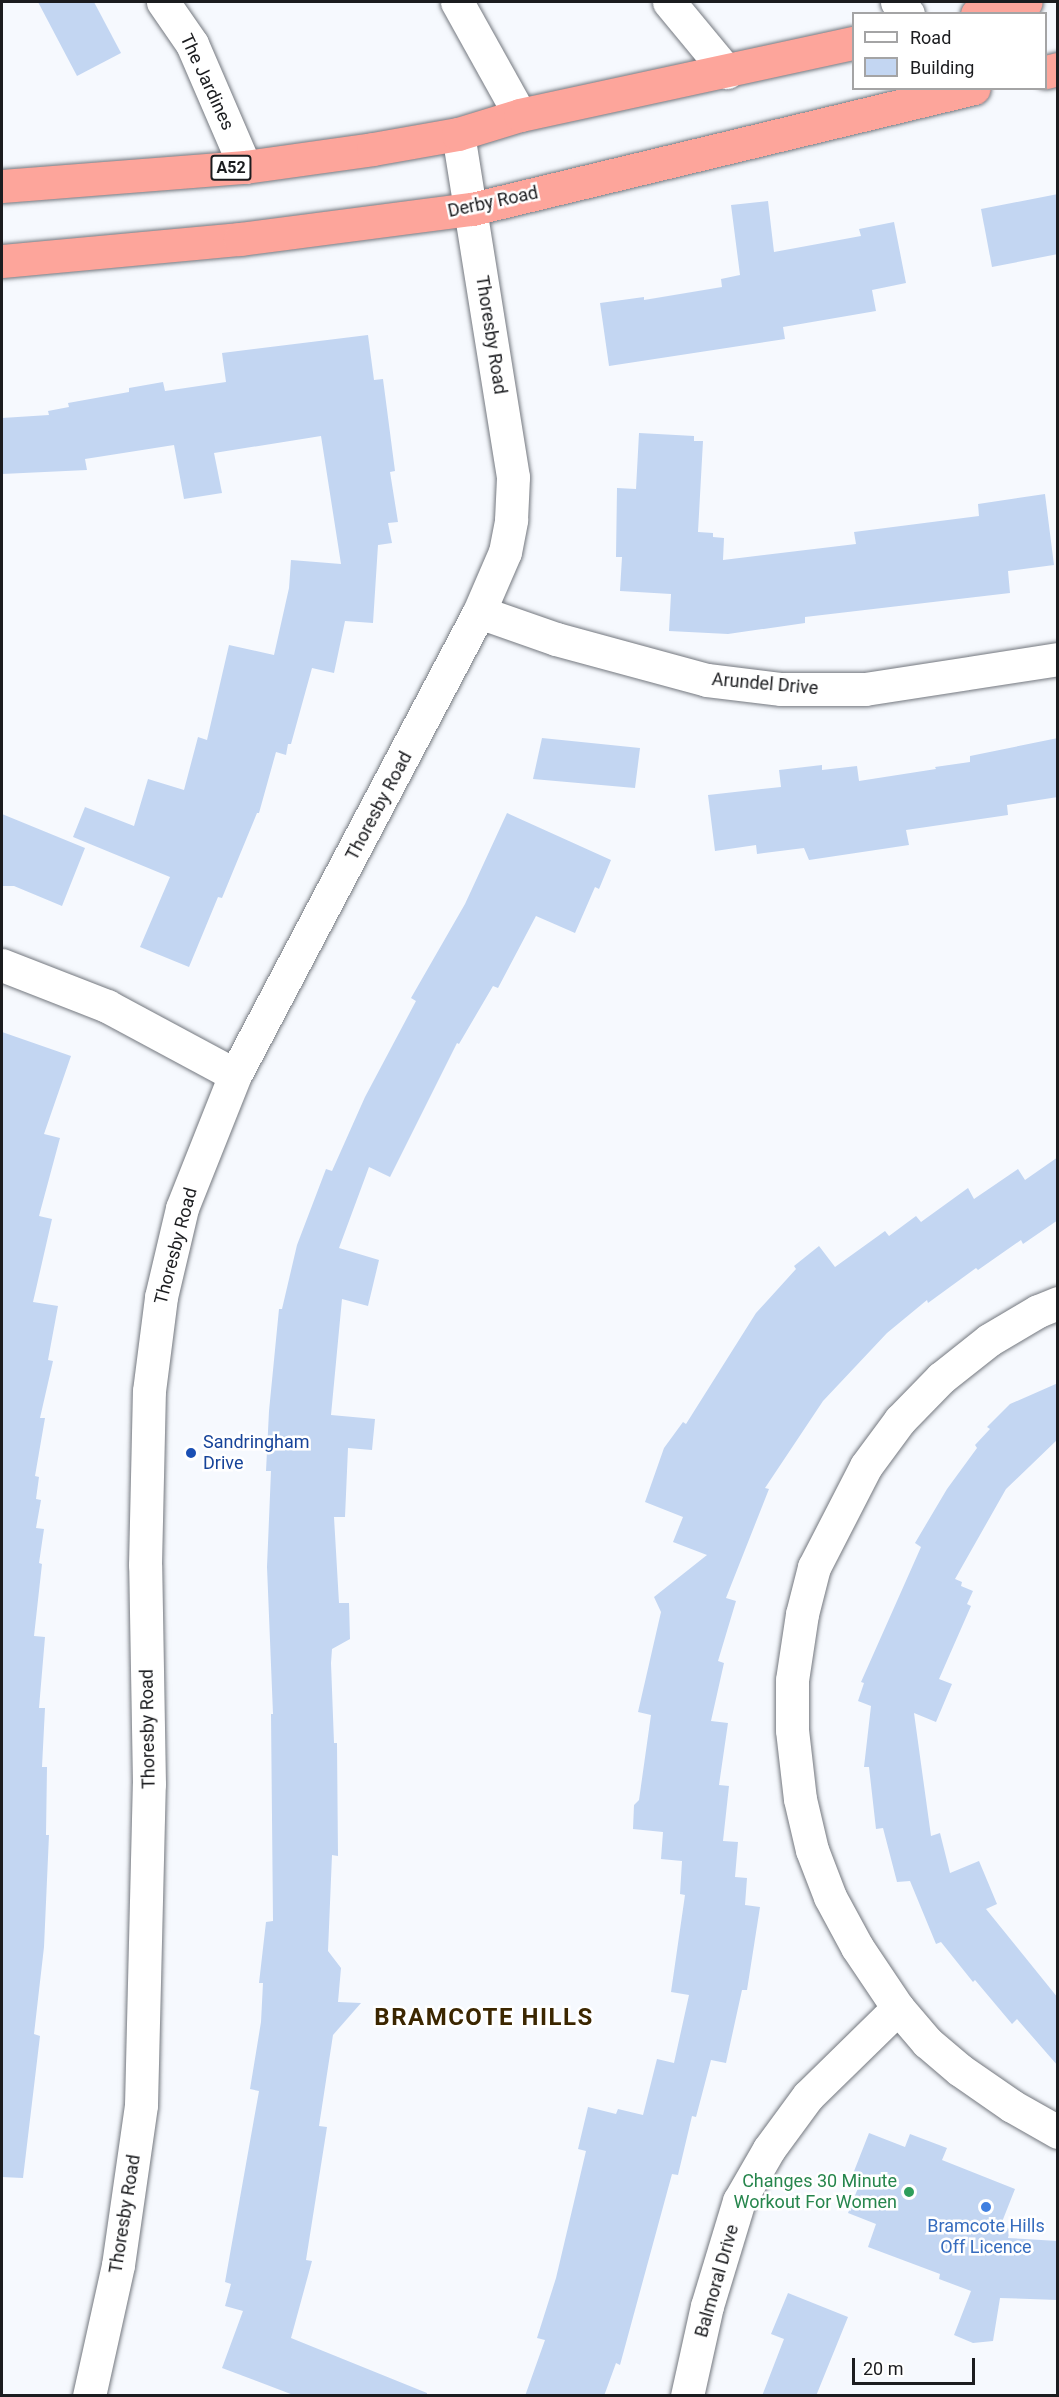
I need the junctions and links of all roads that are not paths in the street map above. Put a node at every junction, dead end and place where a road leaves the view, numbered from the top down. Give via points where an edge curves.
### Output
1 (163, 2) edge
2 (457, 2) edge
3 (669, 2) edge
4 (1026, 2) edge
5 (985, 12) edge
6 (852, 43) edge
7 (727, 72) junction
8 (966, 90) edge
9 (520, 115) junction
10 (458, 134) junction
11 (245, 166) junction
12 (2, 186) edge
13 (472, 209) junction
14 (2, 261) edge
15 (479, 612) junction
16 (1058, 659) edge
17 (2, 965) edge
18 (235, 1075) junction
19 (1058, 1303) edge
20 (898, 2008) junction
21 (1058, 2132) edge
22 (98, 2394) edge
23 (687, 2396) edge

1 - 11 street, The Jardines via 192,44
2 - 9 street
3 - 7 street
4 - 5 highway
6 - 7 highway, A52
7 - 9 highway, A52
8 - 13 highway, Derby Road
9 - 10 highway, A52
10 - 11 highway, A52
10 - 13 street, Thoresby Road
11 - 12 highway, A52
13 - 14 highway, Derby Road via 240,239
13 - 15 street, Thoresby Road via 513,477 505,552
15 - 16 street, Arundel Drive via 556,639 707,680 781,689 865,689
15 - 18 street, Thoresby Road
17 - 18 street via 107,1006
18 - 22 street, Thoresby Road via 182,1208 161,1297 149,1391 145,1565 149,1784 141,2104
19 - 20 street via 989,1340 941,1378 900,1420 866,1466 840,1514 814,1567 802,1614 792,1680 792,1730 800,1799 812,1850 830,1897
20 - 21 street via 927,2042 960,2070
20 - 23 street, Balmoral Drive via 808,2096 769,2149 740,2201 707,2306

